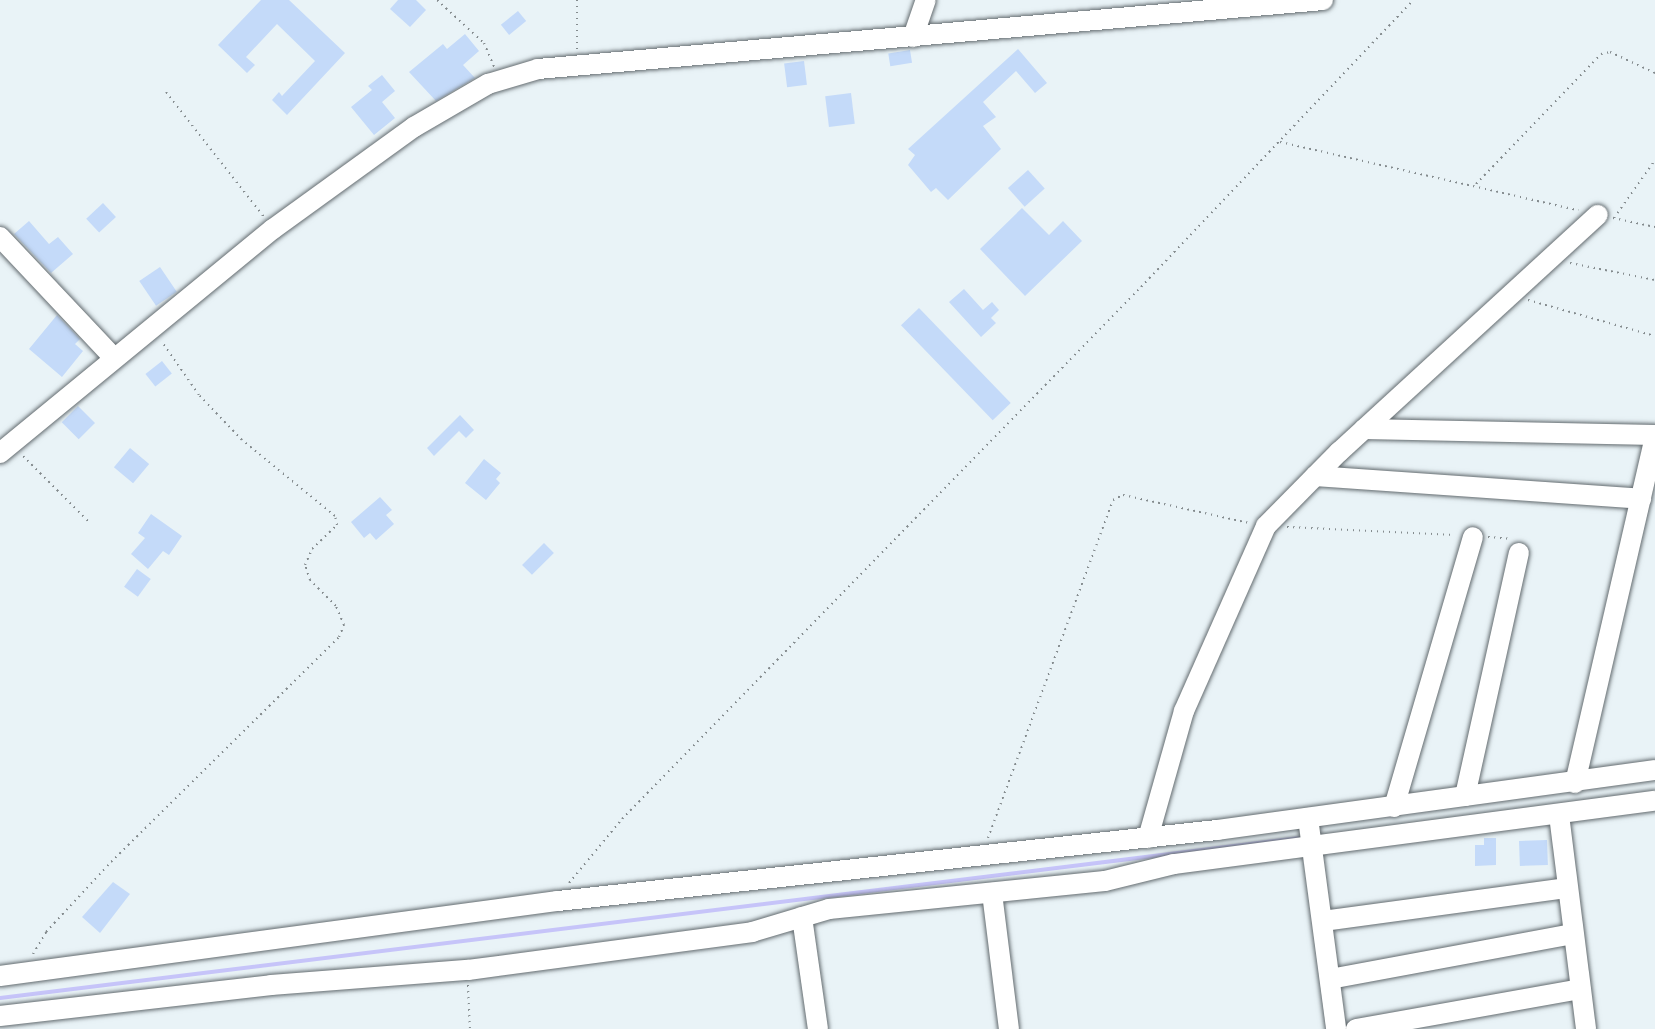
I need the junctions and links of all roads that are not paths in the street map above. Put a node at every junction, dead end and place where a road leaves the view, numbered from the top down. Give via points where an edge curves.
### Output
1 (926, 0) edge
2 (1323, 0) edge
3 (913, 37) junction
4 (1606, 217) road end
5 (0, 237) edge
6 (113, 357) junction
7 (1364, 429) junction
8 (1655, 435) edge
9 (5, 448) edge
10 (1315, 476) junction
11 (1641, 499) junction
12 (1473, 537) road end
13 (1519, 553) road end
14 (1655, 770) edge
15 (1575, 783) junction
16 (1465, 796) junction
17 (1655, 801) edge
18 (1394, 807) junction
19 (1558, 815) junction
20 (1309, 833) junction
21 (1148, 838) junction
22 (1566, 888) junction
23 (992, 893) junction
24 (802, 917) junction
25 (1323, 921) junction
26 (1572, 934) junction
27 (0, 976) edge
28 (1330, 979) junction
29 (1580, 989) junction
30 (0, 1016) edge
31 (818, 1029) edge
32 (1010, 1029) edge
33 (1336, 1029) edge
34 (1356, 1029) edge
35 (1586, 1029) edge

1 - 3 street
2 - 3 street
3 - 6 street via 538,69 499,81 414,127 273,229
4 - 7 street via 1550,258
5 - 6 street
6 - 9 street
7 - 8 street
7 - 10 street
8 - 11 street
10 - 11 street
10 - 21 street via 1266,526 1184,711
11 - 15 street
12 - 18 street
13 - 16 street
14 - 15 street
15 - 16 street
16 - 18 street
17 - 19 street
18 - 20 street
19 - 20 street
19 - 22 street
20 - 21 street
20 - 23 street via 1105,881
20 - 25 street
21 - 27 street via 558,901
22 - 25 street
22 - 26 street
23 - 24 street via 829,909
23 - 32 street
24 - 30 street via 752,932 468,970 271,985
24 - 31 street
25 - 28 street
26 - 28 street
26 - 29 street
28 - 33 street
29 - 34 street
29 - 35 street

